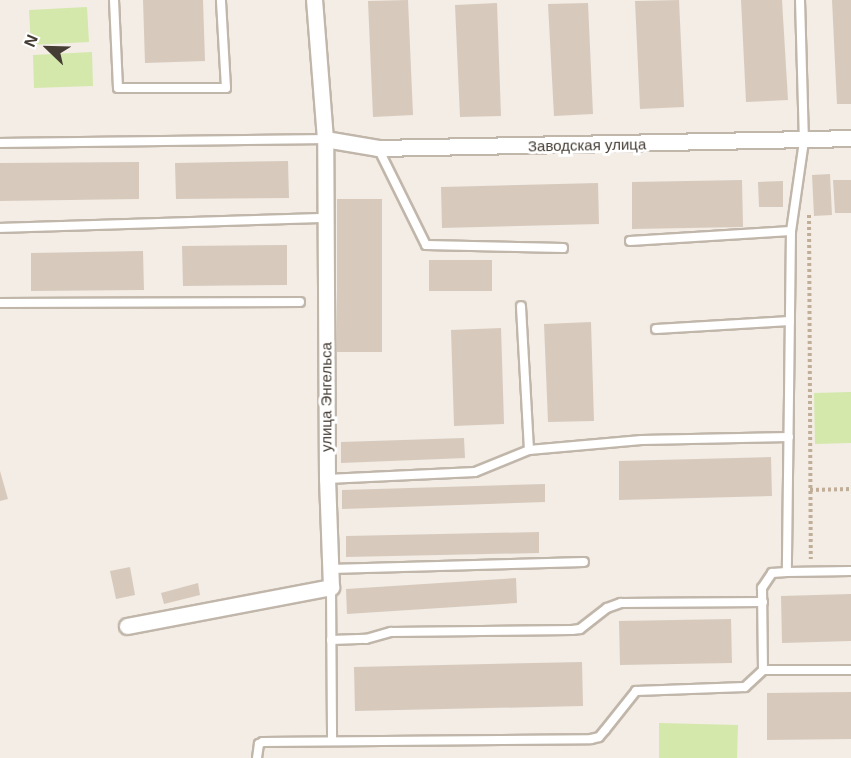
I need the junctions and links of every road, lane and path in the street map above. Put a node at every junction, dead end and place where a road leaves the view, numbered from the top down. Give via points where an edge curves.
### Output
1 (114, 0) edge
2 (221, 0) edge
3 (314, 0) edge
4 (800, 0) edge
5 (851, 138) edge
6 (325, 139) junction
7 (804, 141) junction
8 (0, 143) edge
9 (378, 148) junction
10 (808, 204) dead end
11 (325, 218) junction
12 (0, 228) edge
13 (791, 231) junction
14 (630, 241) dead end
15 (563, 248) dead end
16 (300, 302) dead end
17 (0, 303) edge
18 (521, 306) dead end
19 (790, 321) junction
20 (656, 329) dead end
21 (789, 436) junction
22 (529, 450) junction
23 (327, 479) junction
24 (851, 489) edge
25 (810, 490) junction
26 (584, 562) dead end
27 (330, 569) junction
28 (851, 570) edge
29 (787, 572) junction
30 (812, 572) junction
31 (331, 587) junction
32 (763, 602) junction
33 (127, 626) dead end
34 (331, 640) junction
35 (763, 670) junction
36 (851, 670) edge
37 (332, 741) junction
38 (257, 758) edge

1 - 2 lane via 118,88 226,88
3 - 6 street, улица Энгельса
4 - 7 lane
5 - 7 street, Заводская улица
6 - 8 lane
6 - 9 street, Заводская улица
6 - 11 street, улица Энгельса
7 - 9 street, Заводская улица
7 - 13 lane
9 - 15 lane via 426,245
10 - 25 path
11 - 12 lane
11 - 23 street, улица Энгельса
13 - 14 lane
13 - 19 lane
16 - 17 lane
18 - 22 lane
19 - 20 lane
19 - 21 lane
21 - 22 lane via 642,440
21 - 29 lane
22 - 23 lane via 475,472
23 - 27 street, улица Энгельса
24 - 25 path
25 - 30 path
26 - 27 lane
27 - 31 street, улица Энгельса
28 - 30 lane
29 - 30 lane
29 - 32 lane via 772,573 762,588
31 - 33 street
31 - 34 lane
32 - 34 lane via 621,603 607,608 580,629 391,632 366,639
32 - 35 lane
34 - 37 lane
35 - 36 lane
35 - 37 lane via 745,687 735,689 636,691 605,730 591,739
37 - 38 lane via 262,742

